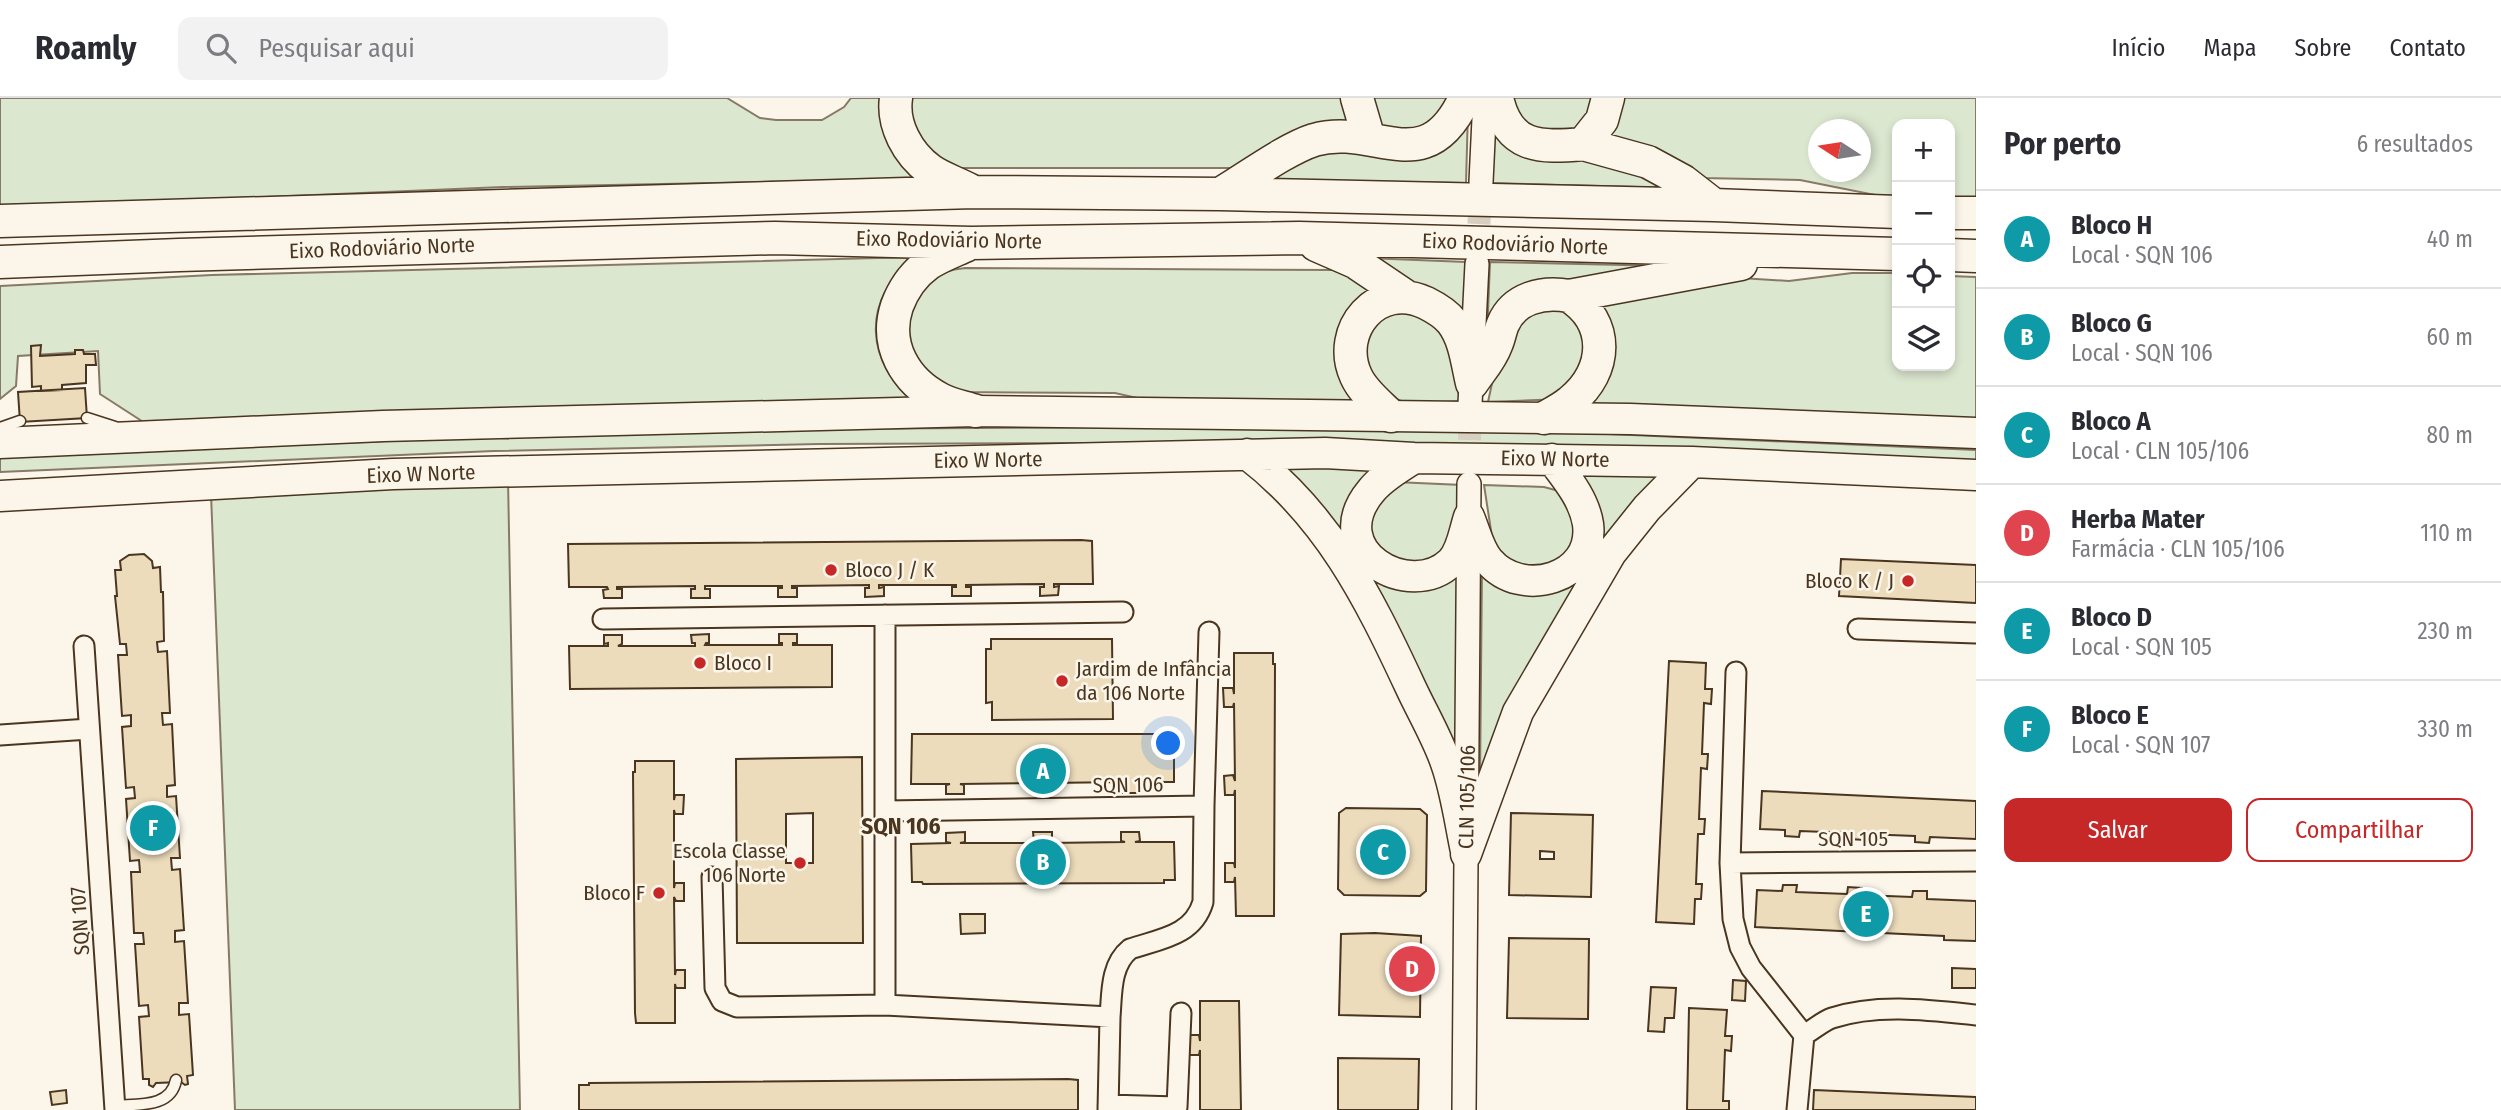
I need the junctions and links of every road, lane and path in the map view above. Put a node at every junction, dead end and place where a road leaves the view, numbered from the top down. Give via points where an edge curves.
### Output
1 (896, 98) edge
2 (1357, 98) edge
3 (1465, 98) edge
4 (1485, 98) edge
5 (1497, 98) edge
6 (1608, 98) edge
7 (1369, 139) junction
8 (1583, 144) junction
9 (1481, 182) tunnel mouth
10 (974, 192) junction
11 (1220, 194) junction
12 (1714, 205) junction
13 (1892, 212) edge
14 (1955, 213) edge
15 (1976, 213) edge
16 (0, 221) edge
17 (1299, 238) junction
18 (971, 243) junction
19 (1800, 253) junction
20 (1892, 254) edge
21 (1955, 255) edge
22 (1976, 256) edge
23 (0, 262) edge
24 (1477, 264) tunnel mouth
25 (1404, 295) junction
26 (1569, 296) junction
27 (1471, 393) junction
28 (976, 411) junction
29 (1391, 416) junction
30 (87, 418) dead end
31 (1544, 418) junction
32 (20, 421) dead end
33 (0, 428) edge
34 (1976, 433) edge
35 (134, 437) junction
36 (0, 443) edge
37 (1247, 454) junction
38 (1414, 458) junction
39 (1552, 459) junction
40 (1692, 462) junction
41 (1976, 475) edge
42 (1469, 484) tunnel mouth
43 (0, 496) edge
44 (1469, 517) junction
45 (1123, 612) dead end
46 (885, 615) junction
47 (603, 619) dead end
48 (1858, 629) dead end
49 (1209, 632) dead end
50 (1976, 633) edge
51 (83, 646) dead end
52 (1736, 671) dead end
53 (89, 729) junction
54 (0, 735) edge
55 (1204, 806) junction
56 (885, 811) junction
57 (1466, 853) junction
58 (1976, 861) edge
59 (1730, 863) junction
60 (712, 877) dead end
61 (886, 1005) junction
62 (1181, 1013) dead end
63 (1976, 1015) edge
64 (1110, 1017) junction
65 (1804, 1035) junction
66 (176, 1080) dead end
67 (115, 1108) edge
68 (1108, 1108) edge
69 (1177, 1109) edge
70 (1464, 1110) edge
71 (1797, 1110) edge

1 - 10 highway via 896,123 905,143 930,170
2 - 7 highway
3 - 7 highway via 1441,133 1414,146
4 - 9 street
5 - 8 highway via 1506,124 1527,143
6 - 8 highway via 1602,120
7 - 11 highway via 1335,136 1314,140
8 - 12 highway via 1648,162
10 - 11 highway, Eixo Rodoviário Norte
10 - 16 highway, Eixo Rodoviário Norte
11 - 12 highway, Eixo Rodoviário Norte
12 - 13 highway, Eixo Rodoviário Norte
14 - 15 highway
17 - 18 highway, Eixo Rodoviário Norte
17 - 19 highway, Eixo Rodoviário Norte
17 - 25 highway via 1355,261
18 - 23 highway, Eixo Rodoviário Norte via 761,238
18 - 28 highway via 928,264 911,279 898,302 891,330 898,358 915,380 941,400
19 - 20 highway, Eixo Rodoviário Norte
19 - 26 highway
21 - 22 highway
24 - 27 street
25 - 27 highway via 1439,309 1451,321 1464,349
25 - 29 highway via 1374,304 1350,340 1355,376
26 - 27 highway via 1541,294 1512,310
26 - 31 highway via 1591,316 1600,335 1599,355 1591,377 1573,400
28 - 29 main road, Eixo W Norte
28 - 35 main road, Eixo W Norte
29 - 31 main road, Eixo W Norte
30 - 35 lane
31 - 34 main road, Eixo W Norte
32 - 33 lane
35 - 36 main road, Eixo W Norte
37 - 38 main road, Eixo W Norte
37 - 43 main road, Eixo W Norte via 393,474
37 - 57 main road via 1304,506 1373,607 1446,764
38 - 39 main road, Eixo W Norte
38 - 44 main road via 1378,483 1362,505 1356,531 1365,555 1404,575 1442,568 1458,552
39 - 40 main road, Eixo W Norte
39 - 44 main road via 1573,486 1588,524 1579,560 1562,575 1530,580 1501,571 1487,560
40 - 41 main road, Eixo W Norte
40 - 57 main road via 1611,553 1518,712
42 - 44 street, CLN 105/106
44 - 57 street, CLN 105/106
45 - 46 street
46 - 47 street
46 - 56 street
48 - 50 street
49 - 55 street
51 - 53 street, SQN 107
52 - 59 street
53 - 54 street
53 - 67 street, SQN 107
55 - 56 street, SQN 106
55 - 64 street via 1199,915 1185,930 1123,955 1117,962
56 - 61 street
57 - 70 street, CLN 105/106
58 - 59 street, SQN 105
59 - 65 street via 1733,919 1740,947
60 - 61 street via 715,988 722,1001 737,1007
61 - 64 street
62 - 69 street
63 - 65 street via 1866,1011 1830,1018
64 - 68 street
65 - 71 street
66 - 67 lane via 165,1100
68 - 69 street

